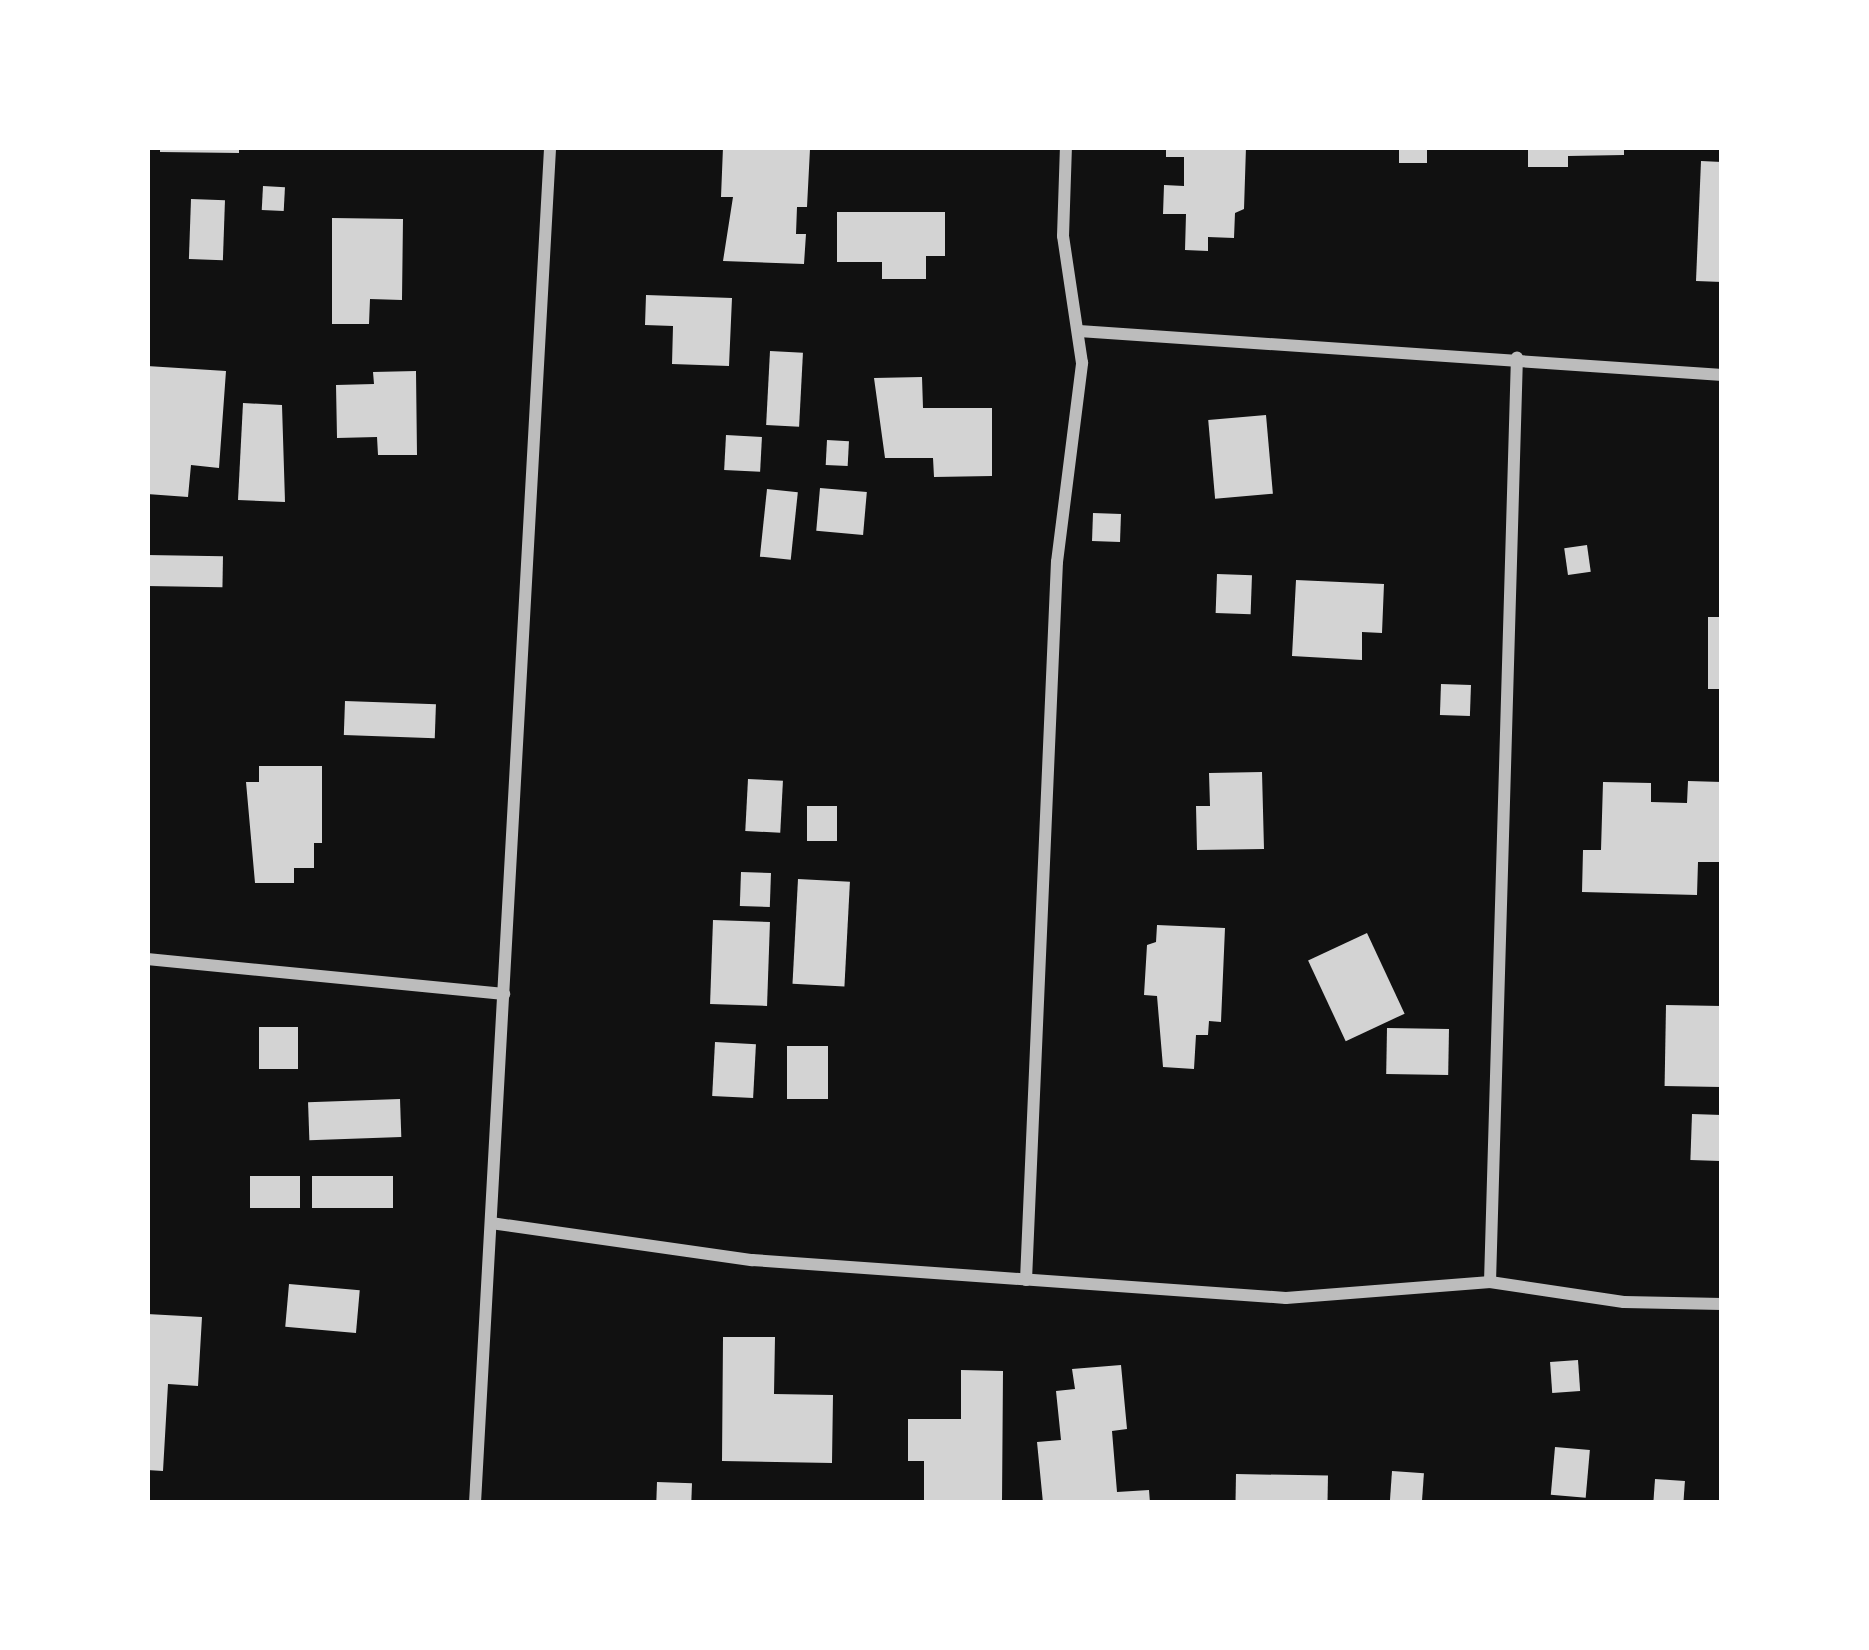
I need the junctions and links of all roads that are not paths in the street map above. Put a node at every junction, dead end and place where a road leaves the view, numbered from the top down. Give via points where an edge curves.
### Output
1 (550, 147) edge
2 (1066, 147) edge
3 (1079, 331) junction
4 (1516, 357) junction
5 (1722, 376) edge
6 (147, 959) edge
7 (504, 994) junction
8 (491, 1223) junction
9 (1026, 1280) junction
10 (1490, 1282) junction
11 (1722, 1304) edge
12 (475, 1503) edge

1 - 7 street
2 - 3 street via 1063,236
3 - 4 street
3 - 9 street via 1078,412 1057,562
4 - 5 street
4 - 10 street
6 - 7 street
7 - 8 street
8 - 9 street via 752,1260
8 - 12 street
9 - 10 street via 1286,1298
10 - 11 street via 1624,1303

